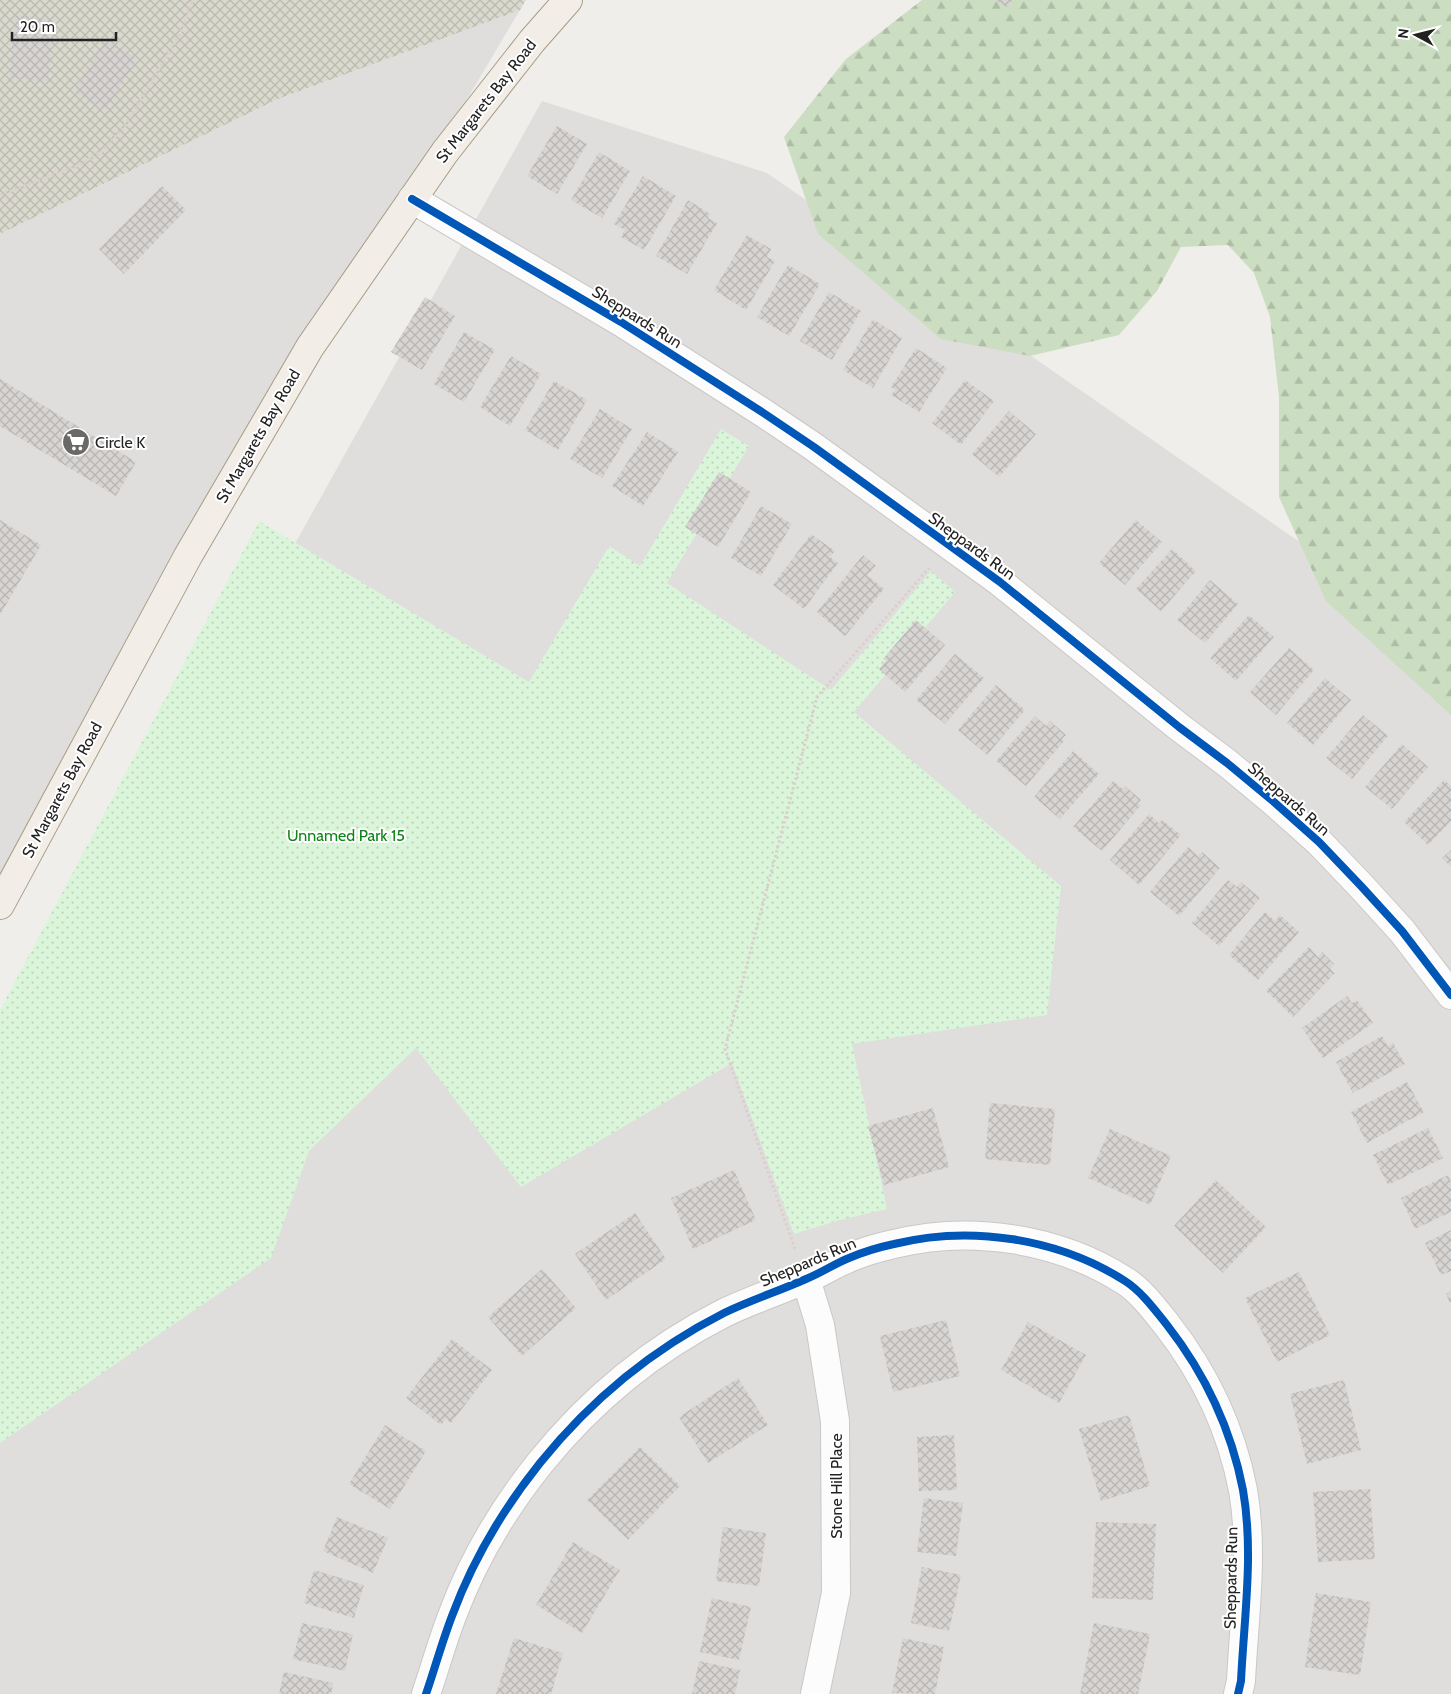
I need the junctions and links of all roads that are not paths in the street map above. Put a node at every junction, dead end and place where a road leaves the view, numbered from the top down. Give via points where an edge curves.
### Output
1 (568, 0) edge
2 (412, 199) junction
3 (0, 905) edge
4 (1451, 995) edge
5 (806, 1279) junction
6 (426, 1694) edge
7 (815, 1694) edge
8 (1238, 1694) edge

1 - 2 main road, St Margarets Bay Road via 451,144
2 - 3 main road, St Margarets Bay Road via 310,348 262,428 188,556
2 - 4 street, Sheppards Run via 621,322 749,403 1000,582 1227,763 1319,842 1402,931
5 - 6 street, Sheppards Run via 724,1314 672,1344 624,1378 540,1462 490,1536 463,1589
5 - 7 street, Stone Hill Place via 820,1325 836,1420 836,1593
5 - 8 street, Sheppards Run via 849,1258 886,1246 943,1236 991,1237 1038,1244 1084,1260 1127,1282 1154,1308 1188,1353 1216,1402 1232,1446 1243,1492 1249,1549

